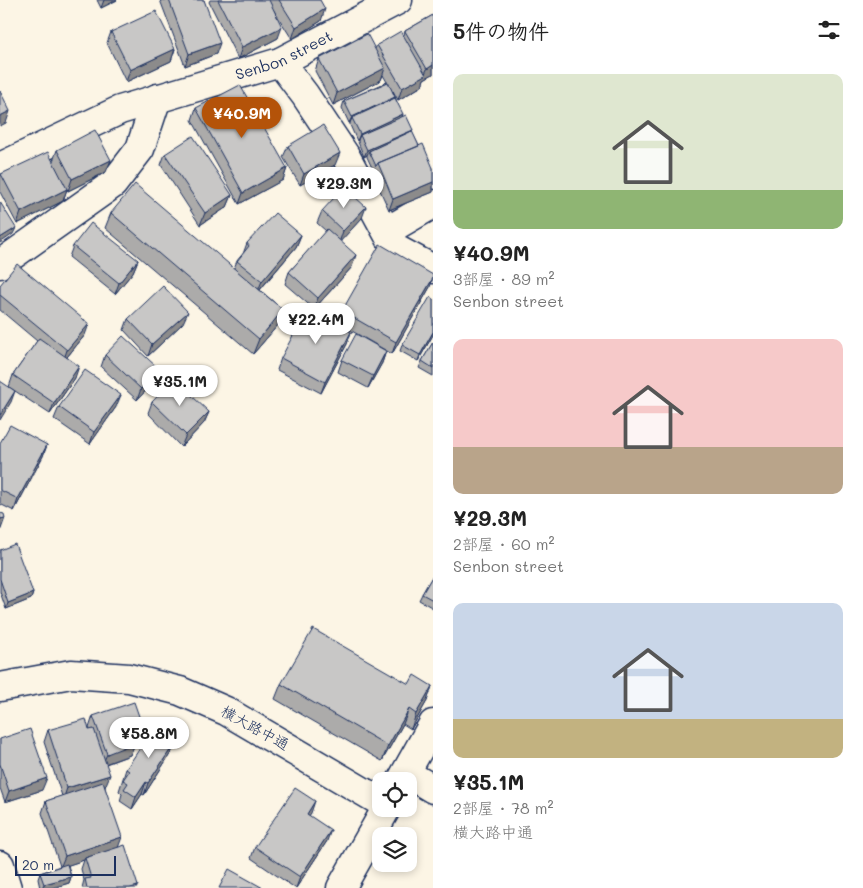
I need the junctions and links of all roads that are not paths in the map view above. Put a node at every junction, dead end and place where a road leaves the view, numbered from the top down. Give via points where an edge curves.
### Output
1 (398, 0) edge
2 (280, 62) junction
3 (157, 98) junction
4 (0, 167) edge
5 (433, 204) edge
6 (387, 231) junction
7 (0, 264) edge
8 (433, 269) edge
9 (0, 687) edge
10 (433, 724) edge
11 (407, 772) edge
12 (417, 782) edge
13 (433, 789) edge
14 (372, 797) edge
15 (381, 817) edge
16 (0, 865) edge
17 (7, 888) edge
18 (341, 888) edge

1 - 2 street, Senbon street
2 - 3 street, Senbon street
2 - 6 street via 345,155
3 - 4 street, Senbon street via 120,110
3 - 7 street via 140,149 113,184
5 - 6 street
6 - 8 street via 396,249
9 - 14 street, 横大路中通 via 71,674 129,678 180,691 226,711
10 - 11 street
12 - 13 street
15 - 18 street
16 - 17 street

